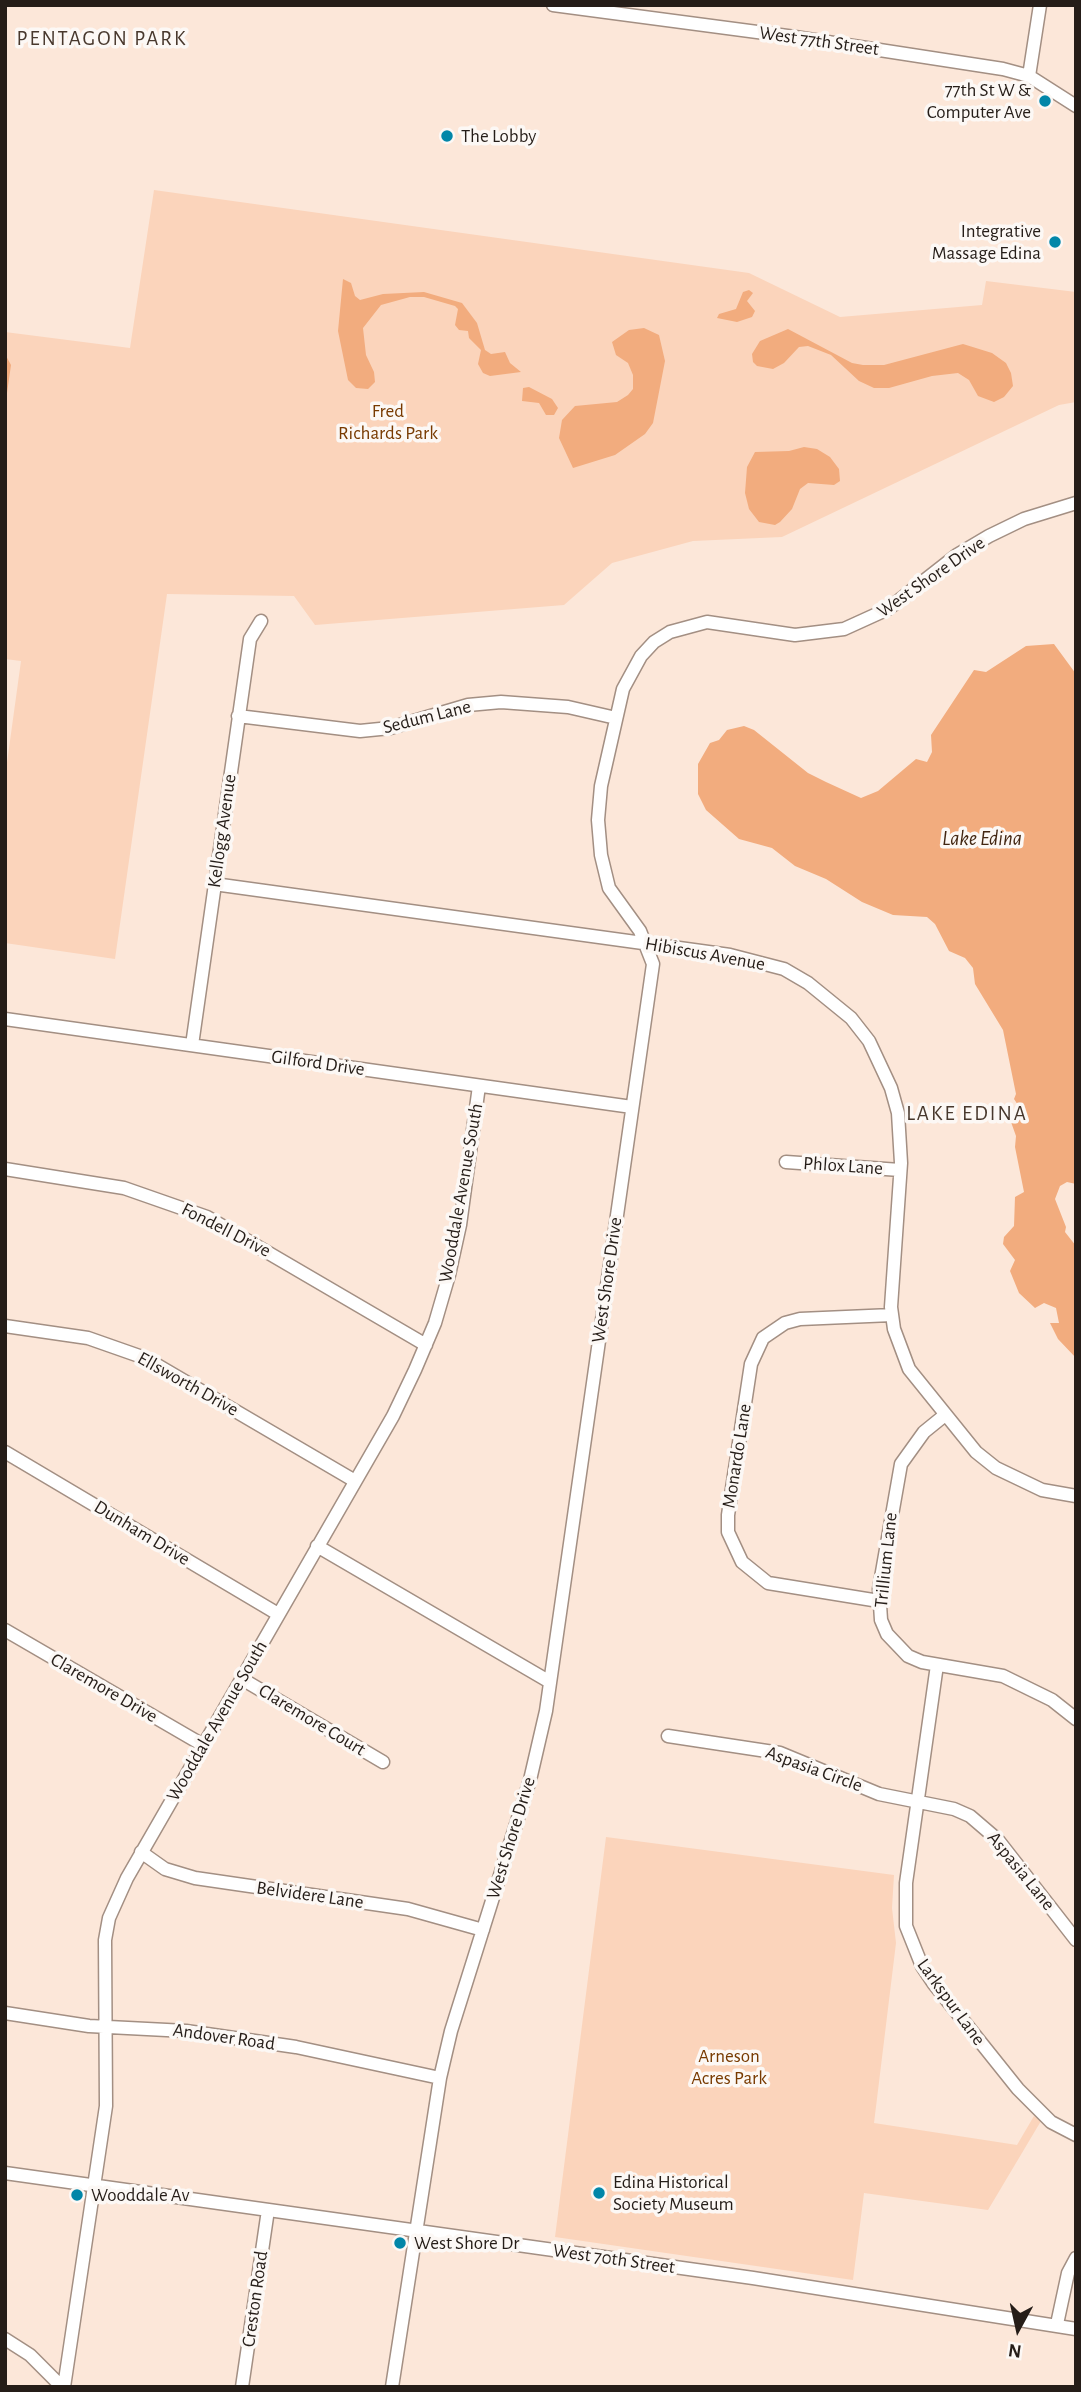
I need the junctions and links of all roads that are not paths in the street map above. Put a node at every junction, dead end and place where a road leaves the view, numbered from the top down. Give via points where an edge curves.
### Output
1 (553, 5) edge
2 (1040, 5) edge
3 (1029, 76) junction
4 (1076, 106) edge
5 (1076, 503) edge
6 (261, 621) dead end
7 (238, 716) junction
8 (616, 718) junction
9 (214, 884) junction
10 (645, 943) junction
11 (5, 1019) edge
12 (192, 1045) junction
13 (479, 1086) junction
14 (632, 1107) junction
15 (786, 1162) dead end
16 (5, 1169) edge
17 (900, 1170) junction
18 (892, 1315) junction
19 (5, 1326) edge
20 (426, 1345) junction
21 (944, 1415) junction
22 (5, 1452) edge
23 (355, 1481) junction
24 (1076, 1496) edge
25 (317, 1546) junction
26 (878, 1601) junction
27 (278, 1614) junction
28 (5, 1630) edge
29 (937, 1665) junction
30 (242, 1679) junction
31 (550, 1682) junction
32 (1075, 1718) edge
33 (668, 1736) dead end
34 (202, 1745) junction
35 (383, 1762) dead end
36 (918, 1802) junction
37 (141, 1853) junction
38 (483, 1930) junction
39 (1076, 1940) edge
40 (5, 2013) edge
41 (106, 2027) junction
42 (440, 2078) junction
43 (1076, 2135) edge
44 (5, 2173) edge
45 (94, 2185) junction
46 (268, 2210) junction
47 (416, 2231) junction
48 (1076, 2258) edge
49 (1076, 2317) edge
50 (1057, 2324) junction
51 (1076, 2329) edge
52 (5, 2339) edge
53 (63, 2387) edge
54 (242, 2387) edge
55 (392, 2387) edge

1 - 3 street, West 77th Street via 795,37
2 - 3 street
3 - 4 street, West 77th Street
5 - 8 street, West Shore Drive via 989,536 888,609 844,629 795,635 707,622 670,632 653,642 630,671
6 - 7 street, Kellogg Avenue via 250,639
7 - 8 street, Sedum Lane via 360,731 390,728 468,705 524,702
7 - 9 street, Kellogg Avenue
8 - 10 street, West Shore Drive via 598,820 603,872
9 - 10 street, Hibiscus Avenue
9 - 12 street, Kellogg Avenue
10 - 14 street, West Shore Drive via 653,964
10 - 17 street, Hibiscus Avenue via 758,960 784,969 831,999 869,1041 891,1088 901,1137
11 - 12 street, Gilford Drive
12 - 13 street, Gilford Drive
13 - 14 street, Gilford Drive
13 - 20 street, Wooddale Avenue South via 460,1225
14 - 31 street, West Shore Drive
15 - 17 street, Phlox Lane
16 - 20 street, Fondell Drive via 124,1188 197,1213
17 - 18 street, Hibiscus Avenue
18 - 21 street, Hibiscus Avenue via 909,1369
18 - 26 street, Monardo Lane via 800,1319 763,1338 751,1364 728,1515 728,1532 741,1562 768,1583
19 - 23 street, Ellsworth Drive via 88,1338 145,1358
20 - 23 street, Wooddale Avenue South via 393,1416
21 - 24 street, Hibiscus Avenue via 996,1468 1042,1490
21 - 26 street, Trillium Lane via 910,1447 901,1464
22 - 27 street, Dunham Drive
23 - 25 street, Wooddale Avenue South
25 - 27 street, Wooddale Avenue South
25 - 31 street
26 - 29 street, Trillium Lane via 881,1619 896,1646 915,1659
27 - 30 street, Wooddale Avenue South
28 - 34 street, Claremore Drive
29 - 32 street, Trillium Lane via 1003,1676 1052,1700
29 - 36 street, Larkspur Lane
30 - 34 street, Wooddale Avenue South
30 - 35 street, Claremore Court
31 - 38 street, West Shore Drive via 539,1746
33 - 36 street, Aspasia Circle via 780,1753 879,1794
34 - 37 street, Wooddale Avenue South
36 - 39 street, Aspasia Lane via 954,1809 985,1827
36 - 43 street, Larkspur Lane via 904,1904 906,1926 922,1966 1033,2107
37 - 38 street, Belvidere Lane via 187,1877 408,1909
37 - 41 street, Wooddale Avenue South via 109,1918
38 - 42 street, West Shore Drive
40 - 41 street, Andover Road
41 - 42 street, Andover Road via 158,2028 296,2047
41 - 45 street, Wooddale Avenue South via 106,2106
42 - 47 street, West Shore Drive
44 - 45 street, West 70th Street
45 - 46 street, West 70th Street
45 - 53 street, Wooddale Avenue South
46 - 47 street, West 70th Street
46 - 54 street, Creston Road
47 - 50 street, West 70th Street
47 - 55 street, West Shore Drive
48 - 50 street via 1068,2273
49 - 50 street, West 70th Street
50 - 51 street, West 70th Street
52 - 53 street via 30,2355

